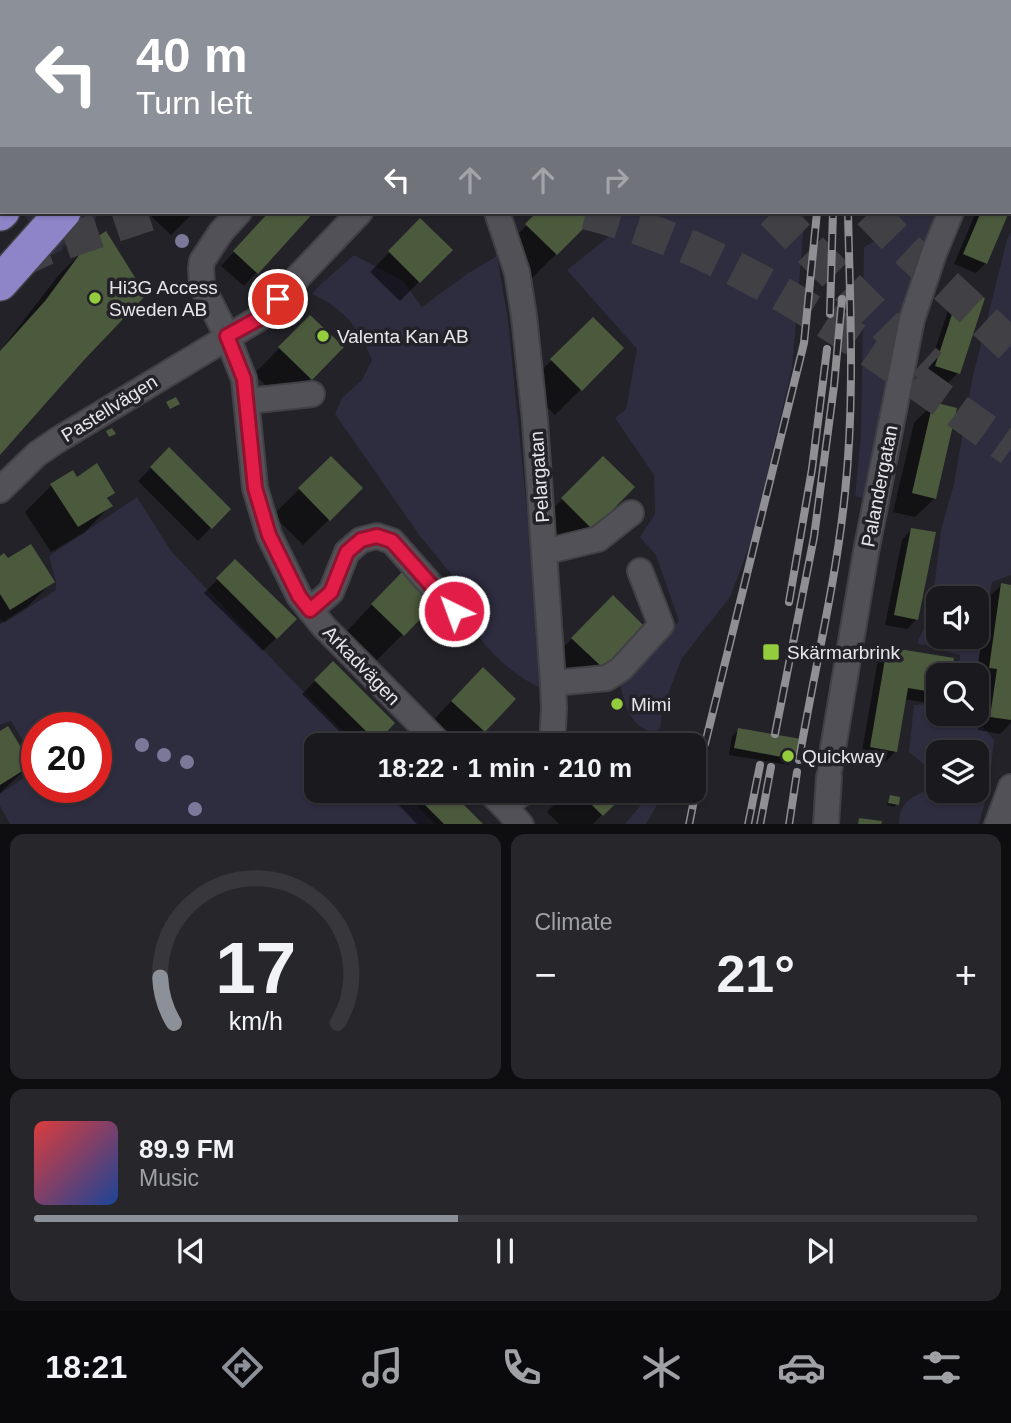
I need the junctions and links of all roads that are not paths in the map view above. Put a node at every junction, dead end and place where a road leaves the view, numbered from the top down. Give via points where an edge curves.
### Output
1 (61, 214) edge
2 (237, 214) edge
3 (358, 214) edge
4 (498, 214) edge
5 (950, 214) edge
6 (0, 283) edge
7 (227, 336) junction
8 (312, 394) dead end
9 (248, 401) junction
10 (0, 490) edge
11 (631, 513) dead end
12 (544, 552) junction
13 (640, 571) dead end
14 (310, 610) junction
15 (454, 611) dead end
16 (553, 683) junction
17 (429, 733) edge
18 (553, 733) edge
19 (1011, 787) edge
20 (510, 803) edge
21 (521, 824) edge
22 (825, 824) edge
23 (998, 824) edge

1 - 6 highway
2 - 7 street, Arkadvägen via 220,232 201,268 202,286
3 - 7 street, Pastellvägen via 258,319
4 - 12 street, Pelargatan via 517,272 524,316
5 - 22 street, Palandergatan via 912,319 859,593 829,771
7 - 9 street, Arkadvägen
7 - 10 street, Pastellvägen via 56,441
8 - 9 street
9 - 14 street, Arkadvägen via 255,488 269,535
11 - 12 street via 598,540
12 - 16 street, Pelargatan
13 - 16 street via 661,625 607,678
14 - 15 street via 331,592 347,552 361,540 377,536 392,541
14 - 17 street, Arkadvägen
16 - 18 street, Pelargatan
19 - 23 street
20 - 21 street

